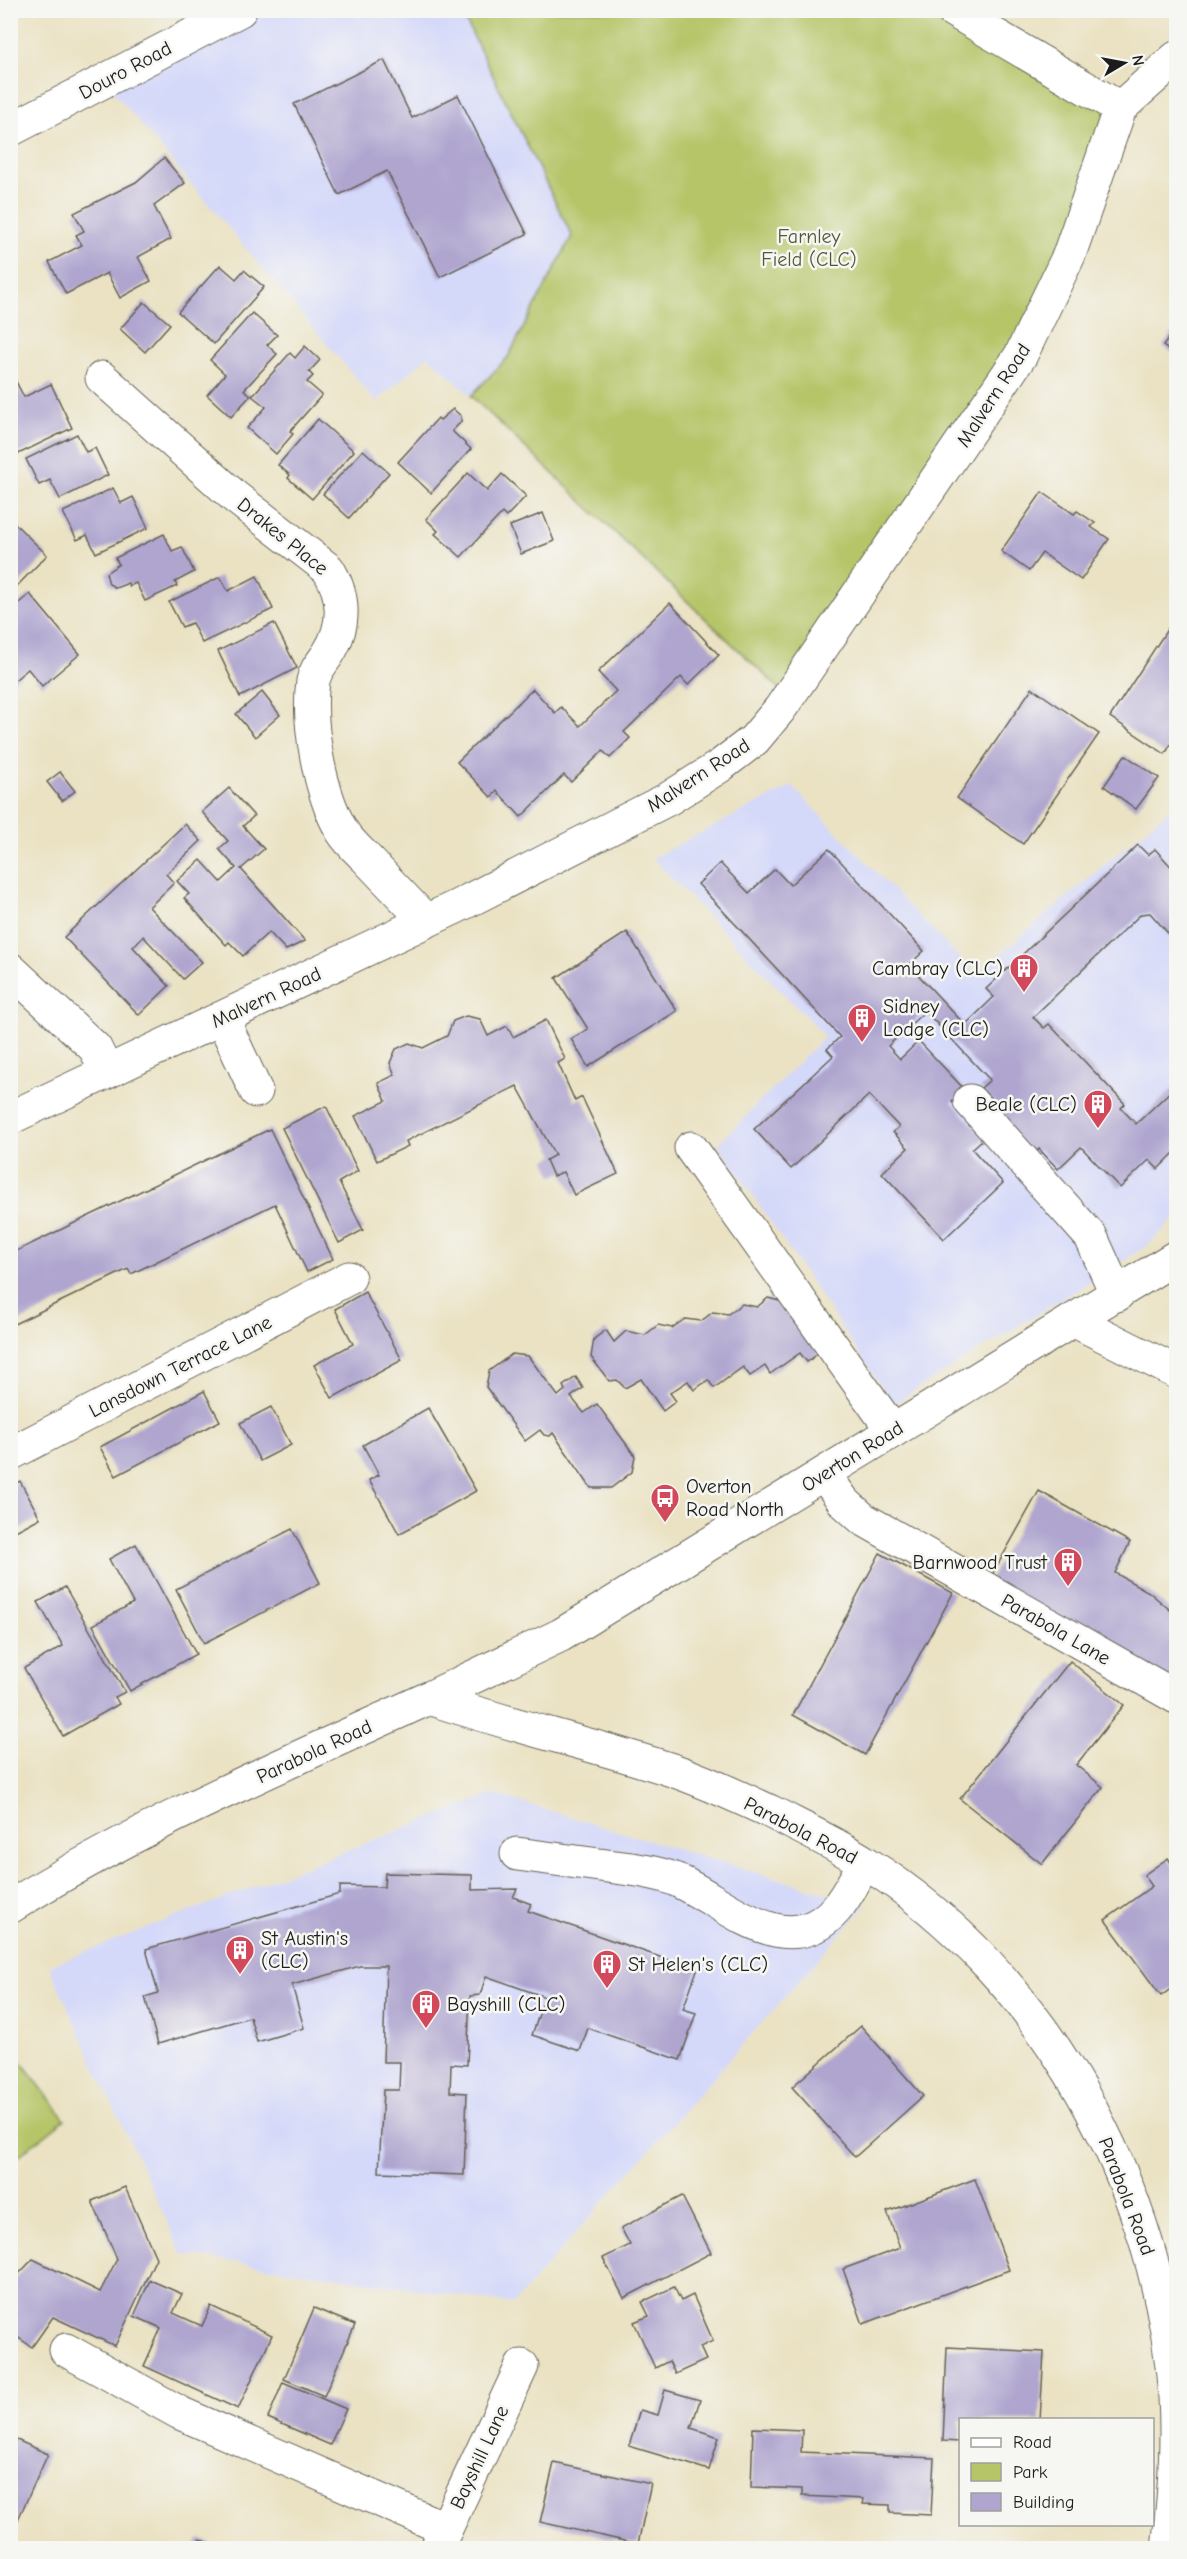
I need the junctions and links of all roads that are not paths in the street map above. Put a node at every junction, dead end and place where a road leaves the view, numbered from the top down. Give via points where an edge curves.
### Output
1 (240, 10) edge
2 (952, 10) edge
3 (1176, 58) edge
4 (1120, 108) junction
5 (10, 130) edge
6 (102, 378) dead end
7 (426, 921) junction
8 (10, 969) edge
9 (222, 1018) junction
10 (107, 1072) junction
11 (256, 1091) dead end
12 (970, 1101) dead end
13 (10, 1118) edge
14 (691, 1149) dead end
15 (1176, 1257) edge
16 (349, 1278) dead end
17 (1117, 1295) junction
18 (1073, 1320) junction
19 (1176, 1372) edge
20 (893, 1431) junction
21 (10, 1454) edge
22 (824, 1474) junction
23 (1176, 1697) edge
24 (429, 1698) junction
25 (517, 1854) dead end
26 (865, 1863) junction
27 (10, 1907) edge
28 (66, 2350) dead end
29 (522, 2366) dead end
30 (1176, 2445) edge
31 (441, 2539) edge
32 (1168, 2548) edge

1 - 5 street, Douro Road
2 - 4 street
3 - 4 street, Malvern Road
4 - 7 street, Malvern Road via 1069,255 1021,356 780,709 754,740 668,799
6 - 7 street, Drakes Place via 235,497 328,568 342,610 333,646 313,680 315,739 322,778 343,833
7 - 9 street, Malvern Road
8 - 10 street via 95,1048
9 - 10 street, Malvern Road
9 - 11 street
10 - 13 street, Malvern Road
12 - 17 street via 1091,1237
14 - 20 street
15 - 17 street, Overton Road
16 - 21 street, Lansdown Terrace Lane
17 - 18 street, Overton Road
18 - 19 street
18 - 20 street, Overton Road
20 - 22 street, Overton Road
22 - 23 street, Parabola Lane via 844,1502 863,1519
22 - 24 street, Overton Road via 561,1635
24 - 26 street, Parabola Road via 673,1771 770,1812
24 - 27 street, Parabola Road via 241,1785 67,1872
25 - 26 street via 650,1872 675,1879 762,1927 786,1933 811,1928 825,1919 837,1908
26 - 30 street, Parabola Road via 913,1897 988,1966 1051,2045 1091,2110 1129,2193 1155,2272 1170,2353
28 - 31 street via 180,2413
29 - 31 street, Bayshill Lane
30 - 32 street, Parabola Road

